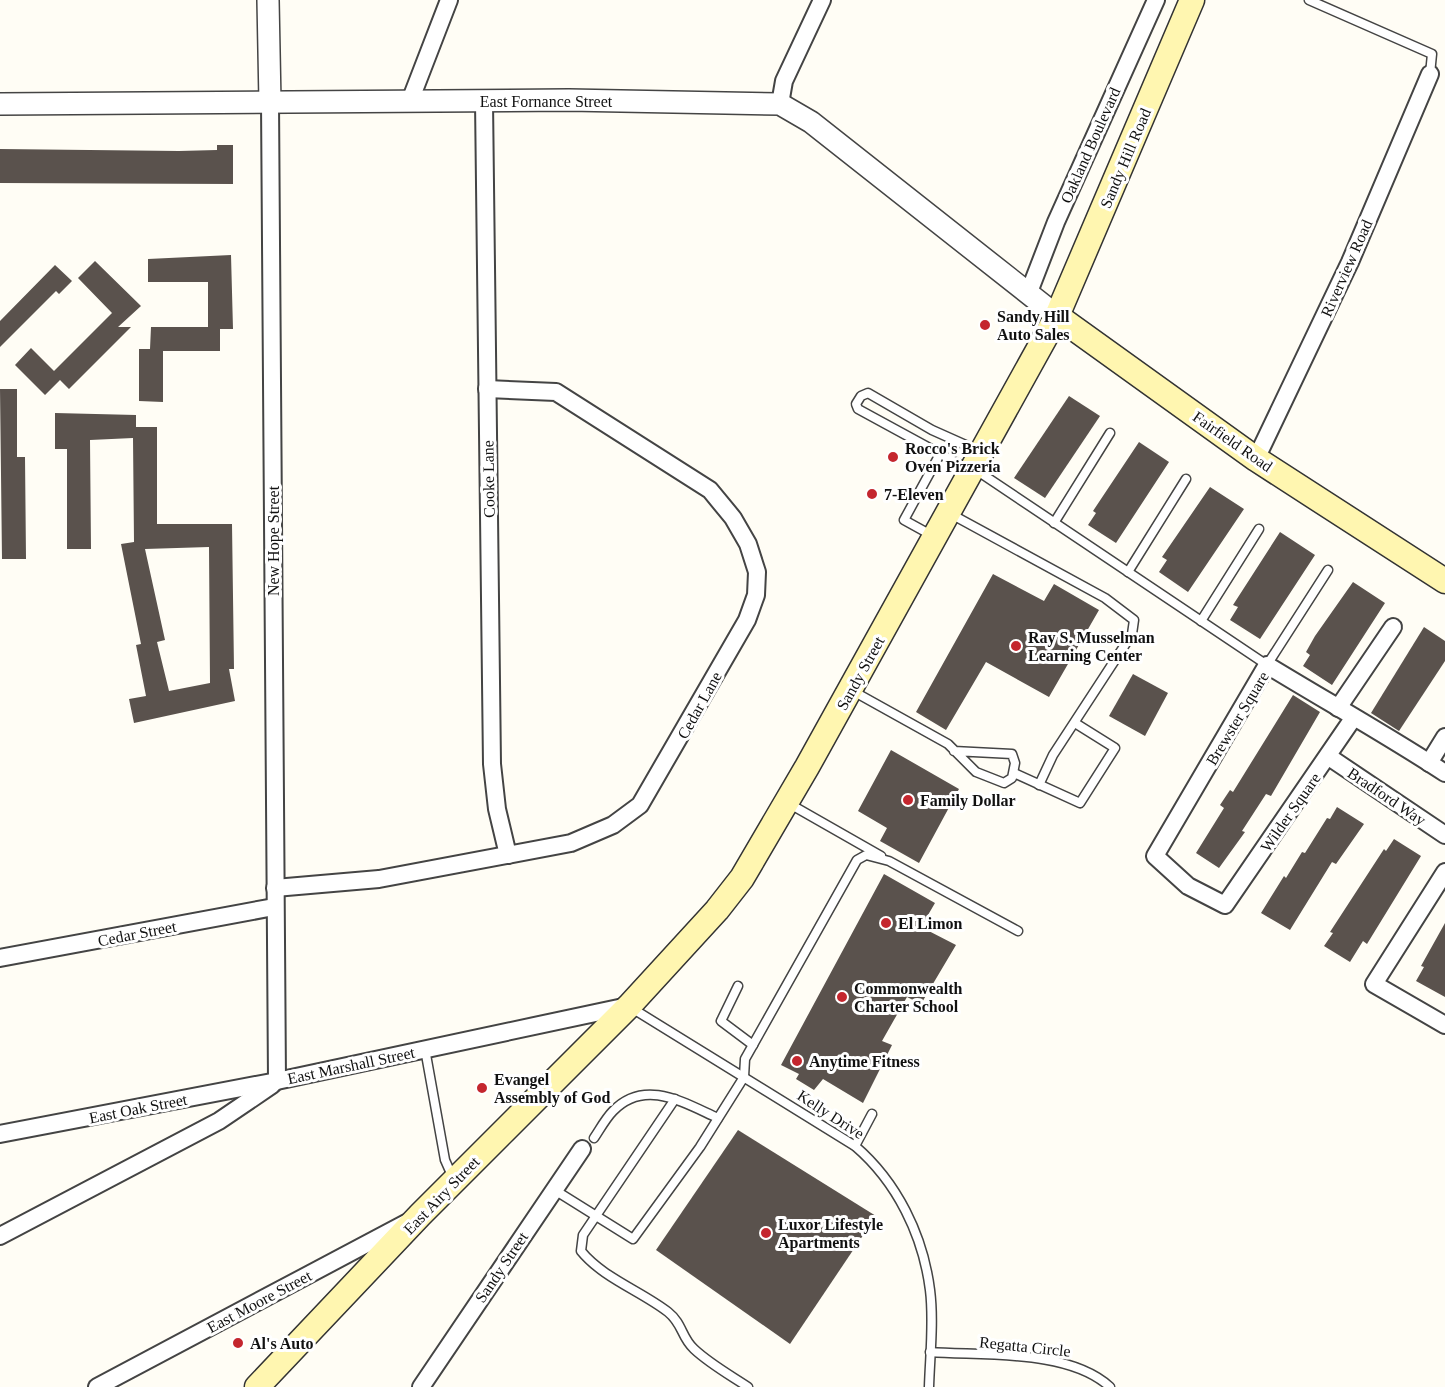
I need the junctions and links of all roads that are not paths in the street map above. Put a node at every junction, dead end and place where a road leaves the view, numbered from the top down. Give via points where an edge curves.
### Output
1 (268, 0) edge
2 (449, 0) edge
3 (822, 0) edge
4 (1156, 0) edge
5 (1192, 0) edge
6 (1310, 0) edge
7 (1430, 74) joint
8 (410, 101) junction
9 (484, 101) junction
10 (270, 102) junction
11 (0, 104) edge
12 (780, 104) junction
13 (1029, 292) junction
14 (1057, 316) junction
15 (487, 389) junction
16 (1110, 433) dead end
17 (940, 454) junction
18 (1256, 459) junction
19 (975, 464) junction
20 (1186, 479) dead end
21 (948, 512) junction
22 (1054, 522) junction
23 (1259, 529) dead end
24 (935, 537) junction
25 (1328, 570) dead end
26 (1128, 572) junction
27 (1445, 580) edge
28 (1201, 621) junction
29 (1393, 627) dead end
30 (1267, 665) junction
31 (850, 690) junction
32 (1338, 708) junction
33 (1354, 717) junction
34 (1075, 723) junction
35 (1445, 737) edge
36 (954, 751) junction
37 (1329, 757) junction
38 (1429, 763) junction
39 (1014, 773) junction
40 (1445, 773) edge
41 (1039, 785) junction
42 (787, 803) junction
43 (1445, 835) edge
44 (507, 855) junction
45 (889, 861) junction
46 (1445, 872) edge
47 (275, 888) junction
48 (1225, 905) joint
49 (274, 907) junction
50 (1018, 931) dead end
51 (0, 958) edge
52 (738, 986) dead end
53 (629, 1006) junction
54 (1445, 1025) edge
55 (753, 1045) junction
56 (425, 1049) junction
57 (744, 1077) junction
58 (277, 1081) junction
59 (675, 1099) junction
60 (872, 1114) dead end
61 (718, 1118) junction
62 (0, 1134) edge
63 (588, 1143) joint
64 (855, 1146) junction
65 (454, 1181) junction
66 (553, 1189) junction
67 (420, 1215) junction
68 (596, 1215) junction
69 (0, 1236) edge
70 (930, 1352) junction
71 (97, 1387) edge
72 (257, 1387) edge
73 (421, 1387) edge
74 (748, 1387) edge
75 (929, 1387) edge
76 (1110, 1387) edge

1 - 10 street, New Hope Street
2 - 8 street
3 - 12 street via 784,81
4 - 13 street, Oakland Boulevard via 1056,222
5 - 14 main road, Sandy Hill Road
6 - 7 lane via 1432,54
7 - 18 street, Riverview Road via 1350,262
8 - 9 street, East Fornance Street
8 - 10 street, East Fornance Street
9 - 12 street, East Fornance Street
9 - 15 street, Cooke Lane
10 - 11 street, East Fornance Street
10 - 47 street, New Hope Street
12 - 13 street, East Fornance Street via 811,122
13 - 14 street, Fairfield Road
14 - 18 main road, Fairfield Road
14 - 19 main road, Sandy Street
15 - 44 street, Cooke Lane via 492,764
15 - 44 street, Cedar Lane via 556,392 710,490 748,544 757,572 756,595 747,620 640,805 614,825 571,843
16 - 22 lane
17 - 19 lane
17 - 19 lane via 858,409 856,404 861,396 868,393 932,429
17 - 24 lane via 904,520
18 - 27 main road, Fairfield Road
19 - 21 main road, Sandy Street
19 - 22 lane
20 - 26 lane
21 - 24 main road, Sandy Street
21 - 34 lane via 1105,598 1134,620 1132,634
22 - 26 lane
23 - 28 lane
24 - 31 main road, Sandy Street
25 - 30 lane
26 - 28 lane
28 - 30 lane
29 - 32 street
30 - 32 street, Brewster Square
30 - 48 street, Brewster Square via 1155,856 1188,886
31 - 36 lane via 948,744
31 - 42 main road, Sandy Street
32 - 33 street, Brewster Square
33 - 37 street, Wilder Square
33 - 38 street, Brewster Square
34 - 41 lane
34 - 41 lane via 1115,748 1080,803
35 - 38 street
36 - 39 lane via 971,768 994,781 1004,783
36 - 39 lane via 1012,754
37 - 43 street, Bradford Way
37 - 48 street, Wilder Square
38 - 40 street, Brewster Square
39 - 41 lane
42 - 45 lane
42 - 53 main road, Sandy Street via 742,878
44 - 47 street, Cedar Lane via 379,879
45 - 50 lane
45 - 55 lane via 866,855 857,860
46 - 54 street via 1374,984
47 - 49 street, New Hope Street
49 - 51 street, Cedar Street
49 - 58 street, New Hope Street
52 - 55 lane via 721,1021
53 - 56 street, East Marshall Street
53 - 57 lane, Kelly Drive
53 - 65 main road, East Airy Street
55 - 57 lane via 745,1059
56 - 58 street, East Marshall Street
56 - 65 lane via 445,1160
57 - 61 lane
57 - 64 lane, Kelly Drive
58 - 62 street, East Oak Street
58 - 69 street, East Marshall Street via 219,1121
59 - 61 lane
59 - 63 lane via 661,1094 629,1098 613,1111
59 - 68 lane
60 - 64 lane
61 - 68 lane via 633,1239
63 - 66 street, Sandy Street
64 - 70 lane, Kelly Drive via 891,1186 916,1231 930,1291
65 - 67 main road, East Airy Street
66 - 68 lane
66 - 73 street, Sandy Street
67 - 71 street, East Moore Street
67 - 72 main road, East Airy Street
68 - 74 lane via 581,1242 581,1251 587,1258 666,1311 682,1326 685,1339 694,1350
70 - 75 lane, Kelly Drive
70 - 76 lane, Regatta Circle via 1060,1362 1093,1374

